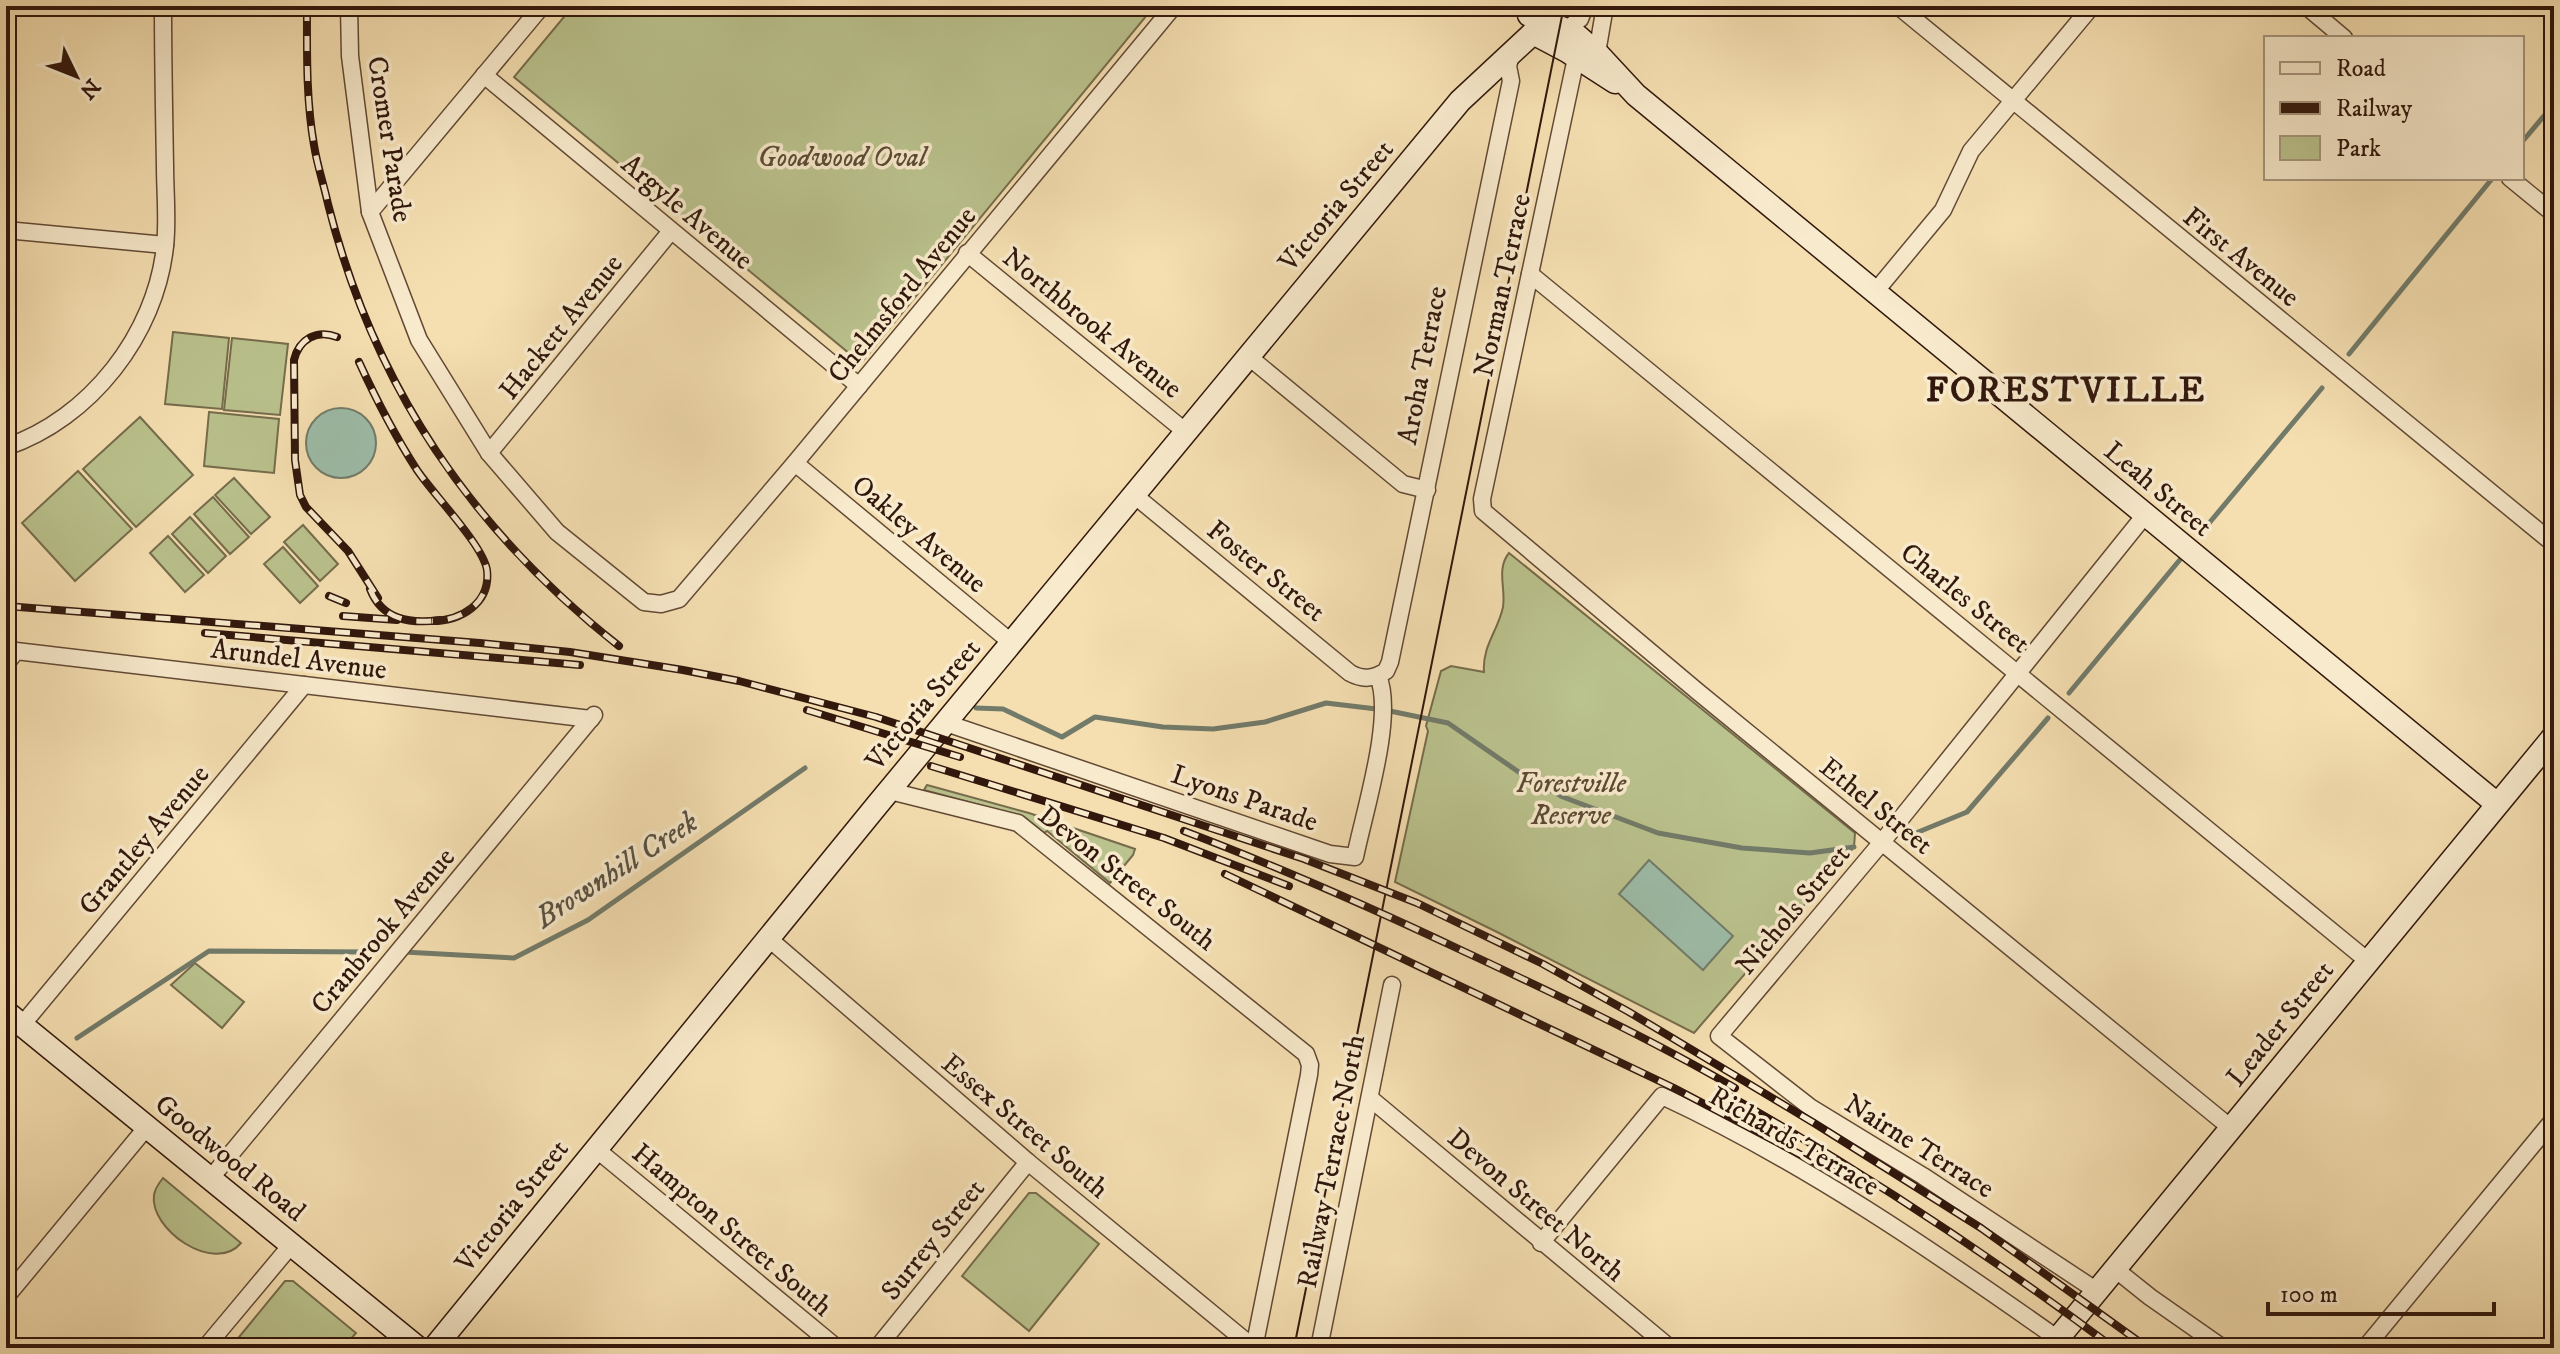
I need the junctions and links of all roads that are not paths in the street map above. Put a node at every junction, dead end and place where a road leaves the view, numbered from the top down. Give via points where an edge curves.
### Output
1 (163, 6) edge
2 (349, 6) edge
3 (542, 6) edge
4 (1174, 6) edge
5 (1585, 6) edge
6 (1605, 6) edge
7 (1898, 6) edge
8 (2092, 6) edge
9 (2306, 6) edge
10 (1531, 18) edge
11 (1567, 29) junction
12 (2342, 36) edge
13 (1512, 52) junction
14 (1586, 55) junction
15 (484, 75) junction
16 (1460, 101) junction
17 (2012, 101) junction
18 (2512, 180) edge
19 (370, 212) junction
20 (2554, 214) edge
21 (6, 230) edge
22 (671, 231) junction
23 (165, 245) junction
24 (967, 253) junction
25 (1530, 274) junction
26 (1875, 292) junction
27 (1249, 357) junction
28 (859, 386) junction
29 (1186, 432) junction
30 (6, 447) edge
31 (489, 453) junction
32 (795, 463) junction
33 (1427, 490) junction
34 (1134, 495) junction
35 (2145, 515) junction
36 (1491, 521) joint
37 (2554, 544) edge
38 (661, 604) joint
39 (1012, 643) junction
40 (6, 664) edge
41 (2017, 674) junction
42 (1377, 682) junction
43 (304, 685) junction
44 (593, 717) joint
45 (946, 723) junction
46 (2554, 736) edge
47 (890, 791) junction
48 (2497, 804) junction
49 (1882, 842) junction
50 (768, 938) junction
51 (2368, 961) junction
52 (1392, 985) dead end
53 (14, 1019) edge
54 (1719, 1036) joint
55 (1371, 1099) junction
56 (2554, 1119) edge
57 (146, 1128) junction
58 (2231, 1128) junction
59 (596, 1149) junction
60 (1028, 1162) junction
61 (210, 1179) junction
62 (1541, 1243) junction
63 (292, 1244) junction
64 (2115, 1269) junction
65 (2097, 1291) junction
66 (6, 1297) edge
67 (2054, 1344) edge
68 (205, 1348) edge
69 (418, 1348) edge
70 (434, 1348) edge
71 (837, 1348) edge
72 (877, 1348) edge
73 (1254, 1348) edge
74 (1319, 1348) edge
75 (1670, 1348) edge
76 (2223, 1348) edge
77 (2365, 1348) edge

1 - 23 street
2 - 19 street, Cromer Parade via 350,56
3 - 15 street
4 - 24 street, Chelmsford Avenue
5 - 11 street via 1580,19
6 - 14 street, Norman Terrace
7 - 17 street, First Avenue
8 - 17 street
9 - 12 street
10 - 11 street, Leah Street
10 - 13 street, Victoria Street
10 - 14 street, Leah Street
10 - 16 street, Victoria Street via 1497,47
11 - 14 street, Leah Street
13 - 16 street, Victoria Street
13 - 33 street, Aroha Terrace via 1511,81
14 - 25 street, Norman Terrace
14 - 26 street, Leah Street
15 - 19 street
15 - 22 street, Argyle Avenue
16 - 27 street, Victoria Street
17 - 26 street via 1971,151 1943,210
17 - 37 street, First Avenue
18 - 20 street
19 - 31 street, Cromer Parade via 419,340
21 - 23 street
22 - 28 street, Argyle Avenue
22 - 31 street, Hackett Avenue
23 - 30 street via 144,318 110,375 50,426
24 - 28 street, Chelmsford Avenue
24 - 29 street, Northbrook Avenue
25 - 36 street, Norman Terrace via 1482,499
25 - 41 street, Charles Street
26 - 35 street, Leah Street
27 - 29 street, Victoria Street
27 - 33 street via 1403,484
28 - 32 street, Chelmsford Avenue
29 - 34 street, Victoria Street
31 - 38 street, Cromer Parade via 557,532 644,602
32 - 38 street, Chelmsford Avenue via 679,599
32 - 39 street, Oakley Avenue
33 - 42 street, Aroha Terrace via 1390,662
34 - 39 street, Victoria Street
34 - 42 street, Foster Street via 1350,673
35 - 41 street, Nichols Street
35 - 48 street, Leah Street
36 - 49 street, Ethel Street
39 - 45 street, Victoria Street
40 - 43 street, Arundel Avenue via 16,651
41 - 49 street, Nichols Street
41 - 51 street, Charles Street
42 - 45 street, Lyons Parade via 1383,724 1355,857 1330,854
43 - 44 street, Arundel Avenue
43 - 53 street, Grantley Avenue
44 - 61 street, Cranbrook Avenue
45 - 47 street, Victoria Street
46 - 48 street, Leader Street
47 - 50 street, Victoria Street
47 - 73 street, Devon Street South via 1018,823 1308,1056 1309,1075
48 - 51 street, Leader Street
49 - 54 street, Nichols Street
49 - 58 street, Ethel Street
50 - 59 street, Victoria Street
50 - 60 street, Essex Street South
51 - 58 street, Leader Street
52 - 55 street, Railway Terrace North
53 - 57 street, Goodwood Road
54 - 65 street, Nairne Terrace via 1810,1107
55 - 62 street, Devon Street North
55 - 74 street, Railway Terrace North
56 - 77 street
57 - 61 street, Goodwood Road
57 - 66 street
58 - 64 street, Leader Street
59 - 70 street, Victoria Street
59 - 71 street, Hampton Street South
60 - 72 street, Surrey Street
60 - 73 street, Essex Street South
61 - 63 street, Goodwood Road
62 - 67 street, Richards Terrace via 1662,1096 1821,1181
62 - 75 street, Devon Street North
63 - 68 street
63 - 69 street, Goodwood Road
64 - 65 street, Leader Street
64 - 76 street
65 - 67 street, Leader Street

